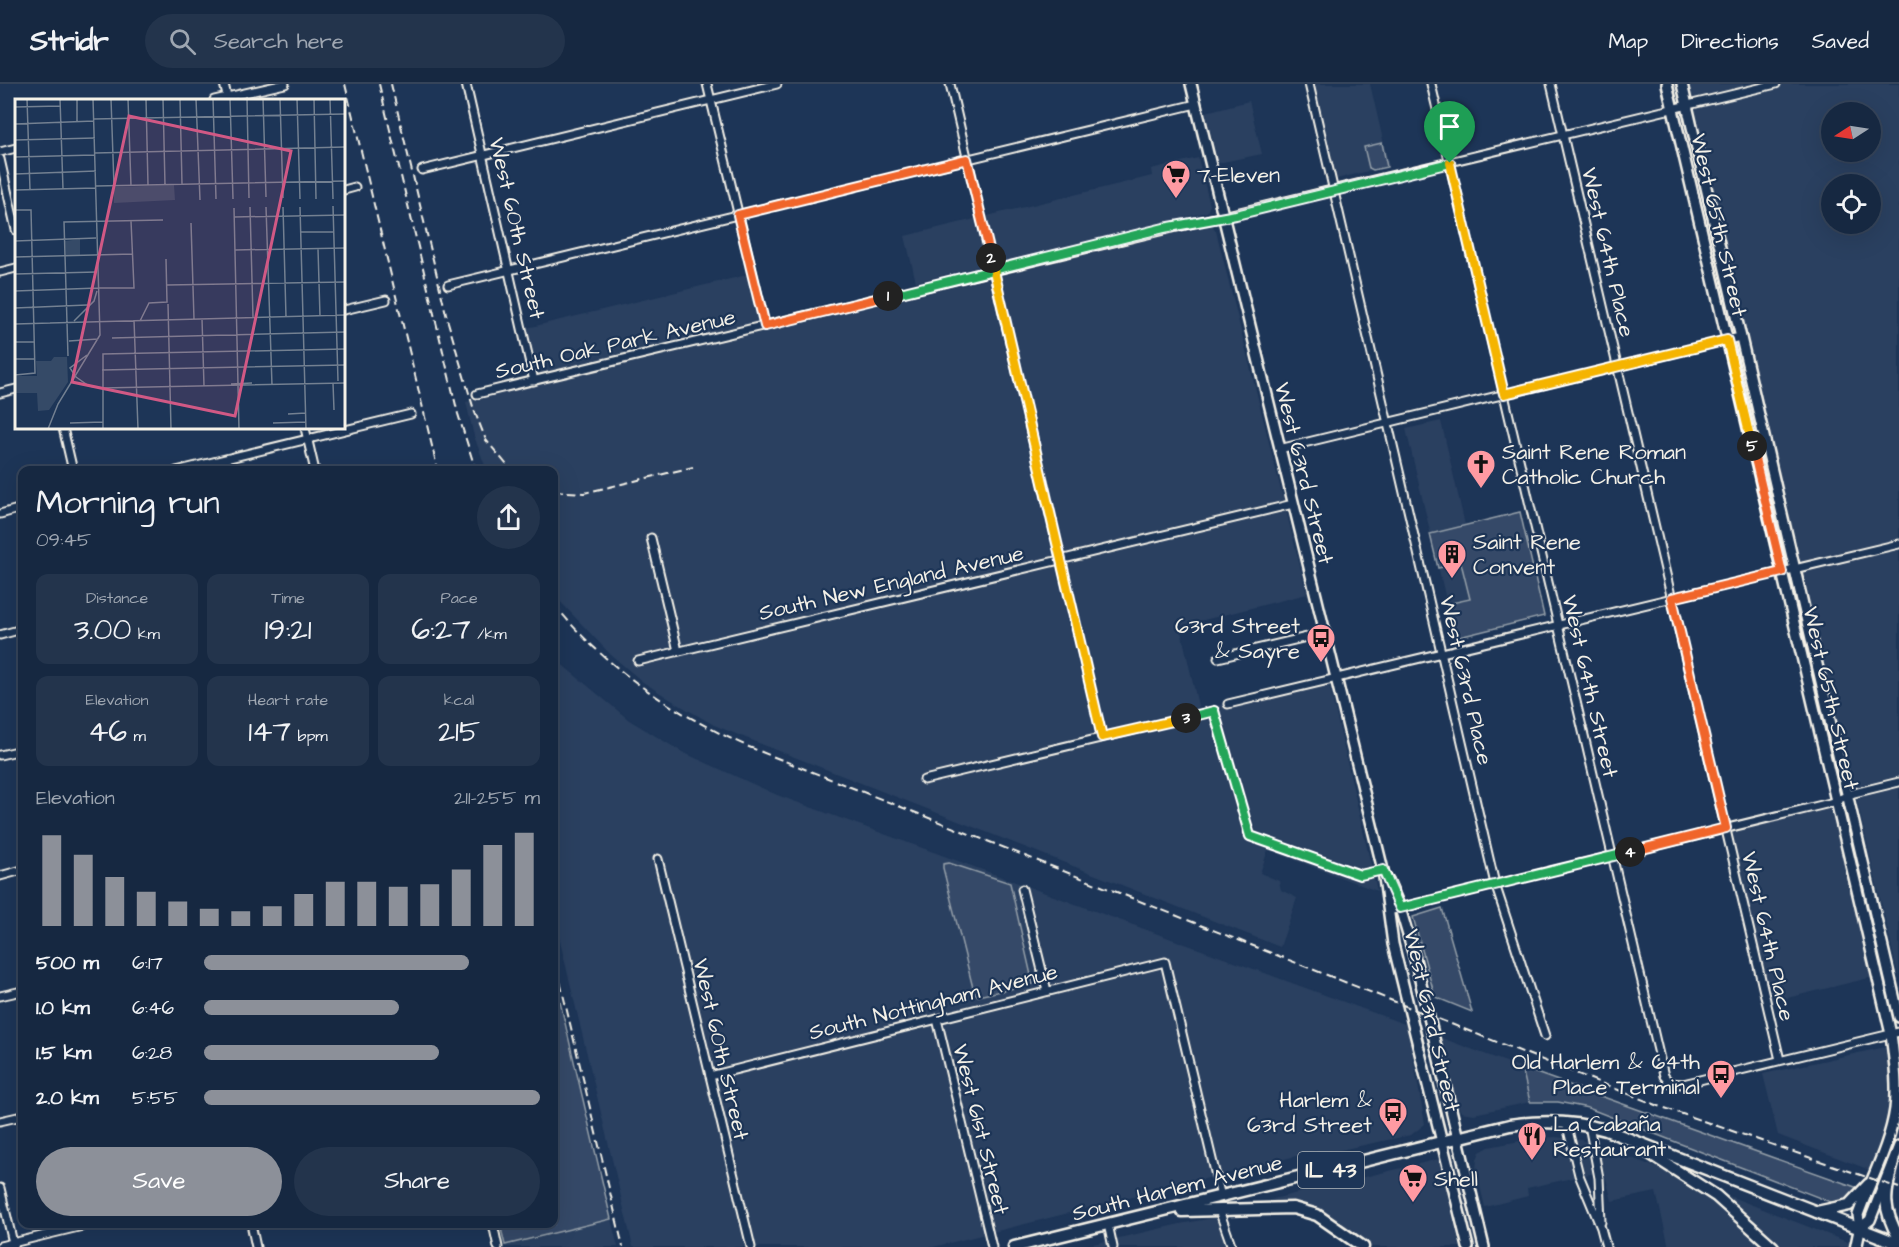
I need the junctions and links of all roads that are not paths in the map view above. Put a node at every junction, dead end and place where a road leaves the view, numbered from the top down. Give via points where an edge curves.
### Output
1 (224, 84) edge
2 (285, 84) edge
3 (466, 84) edge
4 (707, 84) edge
5 (777, 84) edge
6 (950, 84) edge
7 (1191, 84) edge
8 (1309, 84) edge
9 (1431, 84) edge
10 (1551, 84) edge
11 (1667, 84) edge
12 (1682, 84) edge
13 (1776, 84) edge
14 (227, 99) edge
15 (711, 100) junction
16 (1196, 104) junction
17 (1687, 105) junction
18 (1672, 109) junction
19 (1563, 136) junction
20 (15, 148) edge
21 (0, 152) edge
22 (482, 155) junction
23 (0, 159) edge
24 (967, 159) junction
25 (1450, 163) junction
26 (422, 170) dead end
27 (356, 187) dead end
28 (345, 190) edge
29 (1334, 191) junction
30 (738, 215) junction
31 (1222, 216) junction
32 (15, 226) edge
33 (15, 268) edge
34 (509, 270) junction
35 (993, 271) junction
36 (0, 272) edge
37 (448, 285) dead end
38 (386, 300) dead end
39 (345, 310) edge
40 (765, 326) junction
41 (1740, 336) junction
42 (1727, 340) junction
43 (1617, 366) junction
44 (534, 381) junction
45 (15, 389) edge
46 (0, 393) edge
47 (477, 394) dead end
48 (1504, 394) junction
49 (411, 414) dead end
50 (1388, 422) junction
51 (63, 429) edge
52 (305, 429) edge
53 (308, 439) junction
54 (1279, 449) junction
55 (72, 466) edge
56 (197, 466) edge
57 (314, 466) edge
58 (1293, 504) junction
59 (18, 509) edge
60 (0, 514) edge
61 (651, 538) dead end
62 (1899, 544) edge
63 (1061, 560) junction
64 (1794, 569) junction
65 (1782, 572) junction
66 (1672, 598) junction
67 (1558, 625) junction
68 (18, 630) edge
69 (1324, 633) junction
70 (0, 635) edge
71 (678, 651) junction
72 (1442, 653) junction
73 (1218, 658) dead end
74 (638, 661) dead end
75 (1335, 679) junction
76 (1227, 704) dead end
77 (1102, 737) junction
78 (18, 751) edge
79 (0, 755) edge
80 (924, 780) dead end
81 (1899, 782) edge
82 (1847, 796) junction
83 (1836, 801) junction
84 (1726, 828) junction
85 (1612, 856) junction
86 (658, 859) dead end
87 (1383, 870) junction
88 (18, 871) edge
89 (0, 876) edge
90 (1495, 884) junction
91 (1022, 889) dead end
92 (1400, 908) junction
93 (1388, 911) junction
94 (1047, 991) junction
95 (18, 992) edge
96 (0, 996) edge
97 (1899, 1017) edge
98 (937, 1019) junction
99 (1895, 1033) edge
100 (1545, 1036) dead end
101 (1780, 1060) junction
102 (710, 1076) junction
103 (18, 1117) edge
104 (0, 1121) edge
105 (1566, 1122) junction
106 (1588, 1125) junction
107 (1457, 1138) junction
108 (1626, 1138) junction
109 (1441, 1143) junction
110 (1899, 1146) edge
111 (1893, 1163) junction
112 (1869, 1184) junction
113 (0, 1188) edge
114 (1221, 1197) junction
115 (1219, 1210) junction
116 (1158, 1212) junction
117 (1817, 1212) junction
118 (1108, 1224) junction
119 (77, 1228) edge
120 (252, 1228) edge
121 (494, 1228) edge
122 (1601, 1228) junction
123 (1860, 1228) junction
124 (1899, 1238) edge
125 (1899, 1244) edge
126 (13, 1245) edge
127 (0, 1246) edge
128 (256, 1247) edge
129 (498, 1247) edge
130 (751, 1247) edge
131 (992, 1247) edge
132 (1014, 1247) edge
133 (1113, 1247) edge
134 (1232, 1247) edge
135 (1363, 1247) edge
136 (1468, 1247) edge
137 (1484, 1247) edge
138 (1606, 1247) edge
139 (1773, 1247) edge
140 (1856, 1247) edge

1 - 14 street
2 - 14 street
3 - 22 street, West 60th Street
4 - 15 street
5 - 15 street
6 - 24 street
7 - 16 street, West 63rd Street
8 - 29 street, West 63rd Place
9 - 25 street, West 64th Street
10 - 19 street, West 64th Place
11 - 18 street, West 65th Street
12 - 17 street, West 65th Street
13 - 17 street, South Oak Park Avenue
15 - 22 street
15 - 30 street
16 - 24 street
16 - 31 street, West 63rd Street
17 - 18 street, South Oak Park Avenue
17 - 41 street, West 65th Street
18 - 19 street, South Oak Park Avenue
18 - 42 street, West 65th Street
19 - 25 street, South Oak Park Avenue
19 - 43 street, West 64th Place
20 - 21 street
22 - 26 street
22 - 34 street, West 60th Street
23 - 32 street
24 - 30 street
24 - 35 street
25 - 29 street, South Oak Park Avenue
25 - 48 street, West 64th Street
27 - 28 street
29 - 31 street, South Oak Park Avenue
29 - 50 street, West 63rd Place
30 - 34 street
30 - 40 street
31 - 35 street, South Oak Park Avenue
31 - 54 street, West 63rd Street
33 - 36 street
34 - 37 street
34 - 44 street, West 60th Street
35 - 40 street, South Oak Park Avenue
35 - 63 street
38 - 39 street
40 - 44 street, South Oak Park Avenue
41 - 42 street
41 - 64 street, West 65th Street
42 - 43 street
42 - 65 street, West 65th Street
43 - 48 street
43 - 66 street, West 64th Place
44 - 47 street, South Oak Park Avenue
45 - 46 street
48 - 50 street
48 - 67 street, West 64th Street
49 - 53 street
50 - 54 street
50 - 72 street, West 63rd Place
51 - 55 street
52 - 53 street
53 - 56 street
53 - 57 street
54 - 58 street, West 63rd Street
58 - 63 street, South New England Avenue
58 - 69 street, West 63rd Street
59 - 60 street
61 - 71 street
62 - 64 street
63 - 71 street, South New England Avenue
63 - 77 street
64 - 65 street
64 - 82 street, West 65th Street
65 - 66 street
65 - 83 street, West 65th Street
66 - 67 street
66 - 84 street, West 64th Place
67 - 72 street
67 - 85 street, West 64th Street
68 - 70 street
69 - 73 street
69 - 75 street, West 63rd Street
71 - 74 street, South New England Avenue
72 - 75 street
72 - 90 street, West 63rd Place
75 - 76 street
75 - 87 street, West 63rd Street
77 - 80 street
77 - 87 street via 1214,711 1250,836 1360,875
78 - 79 street
81 - 82 street
82 - 83 street
82 - 97 street, West 65th Street
83 - 84 street
83 - 99 street, West 65th Street
84 - 85 street
84 - 101 street, West 64th Place
85 - 90 street
85 - 101 street, West 64th Street via 1664,1076 1670,1083 1683,1084
86 - 102 street, West 60th Street
87 - 92 street, West 63rd Street
87 - 93 street, West 63rd Street
88 - 89 street
90 - 92 street
90 - 100 street, West 63rd Place
91 - 94 street
92 - 93 street
92 - 107 street, West 63rd Street
93 - 109 street, West 63rd Street
94 - 98 street, South Nottingham Avenue
94 - 114 street, South Nottingham Avenue via 1165,962
95 - 96 street
98 - 102 street, South Nottingham Avenue
98 - 131 street, West 61st Street
99 - 101 street
99 - 112 street, West 65th Street via 1895,1109
102 - 130 street, West 60th Street
103 - 104 street
105 - 106 main road, South Harlem Avenue / IL 43
105 - 107 main road, South Harlem Avenue / IL 43 via 1510,1125
105 - 122 street via 1579,1175
106 - 108 main road, South Harlem Avenue / IL 43
106 - 122 street via 1599,1178
107 - 109 main road, South Harlem Avenue / IL 43
107 - 137 street, West 63rd Street
108 - 117 main road, South Harlem Avenue / IL 43
108 - 139 main road via 1716,1196
109 - 114 main road, South Harlem Avenue / IL 43
109 - 136 street, West 63rd Street
110 - 111 street
111 - 123 street via 1870,1220
111 - 124 main road via 1885,1203 1886,1214
112 - 117 main road via 1849,1204
112 - 123 street, West 65th Street via 1858,1215
113 - 126 street
114 - 116 main road, South Harlem Avenue / IL 43
115 - 116 main road
115 - 134 street
115 - 135 main road via 1281,1207 1305,1211
116 - 118 main road, South Harlem Avenue / IL 43
117 - 123 main road, South Harlem Avenue / IL 43
118 - 132 main road, South Harlem Avenue / IL 43
118 - 133 street
119 - 126 street
120 - 128 street
121 - 129 street
122 - 138 street
123 - 125 main road, South Harlem Avenue / IL 43
123 - 140 main road
126 - 127 street

